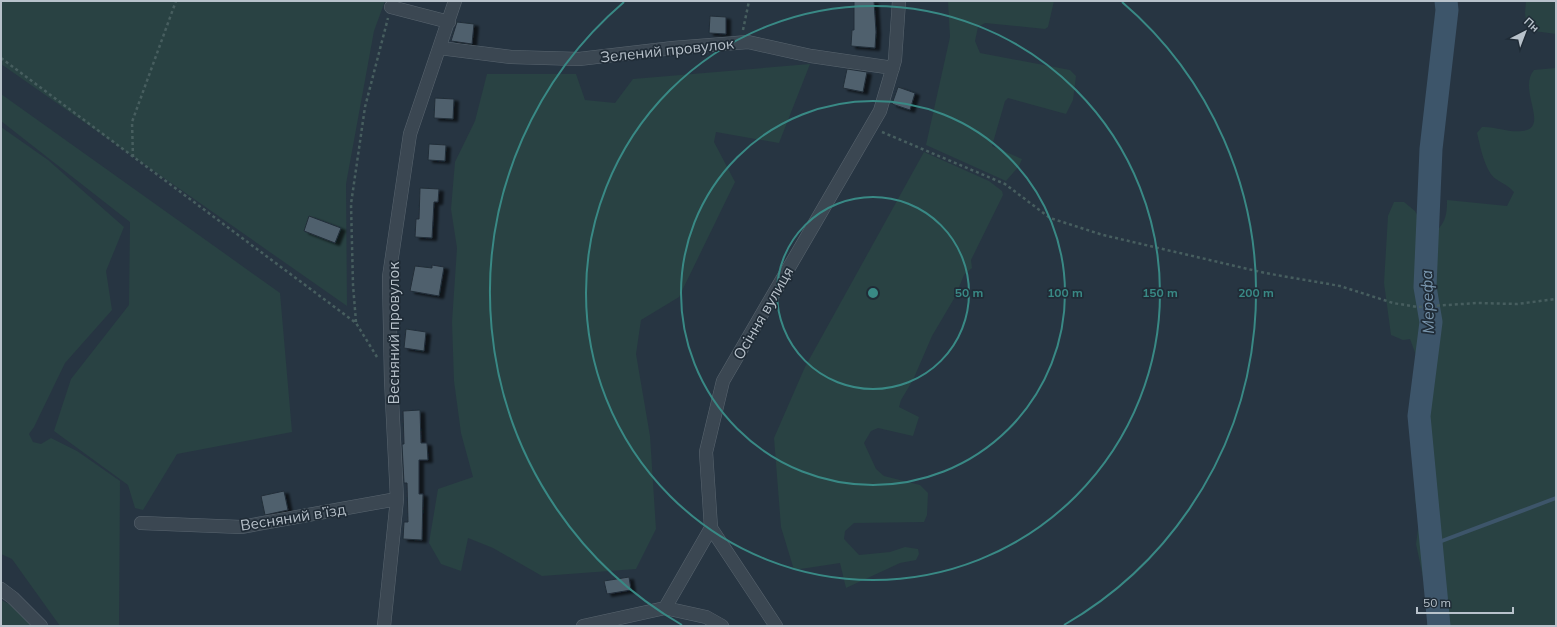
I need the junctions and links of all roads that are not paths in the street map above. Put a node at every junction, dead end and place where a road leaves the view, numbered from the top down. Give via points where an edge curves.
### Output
1 (455, 1) edge
2 (899, 1) edge
3 (391, 7) road end
4 (449, 22) junction
5 (440, 48) junction
6 (893, 68) junction
7 (396, 499) junction
8 (141, 523) dead end
9 (711, 528) junction
10 (1, 590) edge
11 (665, 608) junction
12 (42, 626) edge
13 (384, 626) edge
14 (583, 626) edge
15 (722, 626) edge
16 (776, 626) edge

1 - 4 street, Весняний провулок
2 - 6 street, Осіння вулиця
3 - 4 street
4 - 5 street, Весняний провулок
5 - 6 street, Зелений провулок via 512,57 579,60 748,42 811,56
5 - 7 street, Весняний провулок via 410,134 389,277
6 - 9 street, Осіння вулиця via 880,111 723,381 706,452
7 - 8 street, Весняний в’їзд via 241,527
7 - 13 street, Весняний провулок
9 - 11 street
9 - 16 street, Осіння вулиця
10 - 12 street
11 - 14 street
11 - 15 street via 706,617

